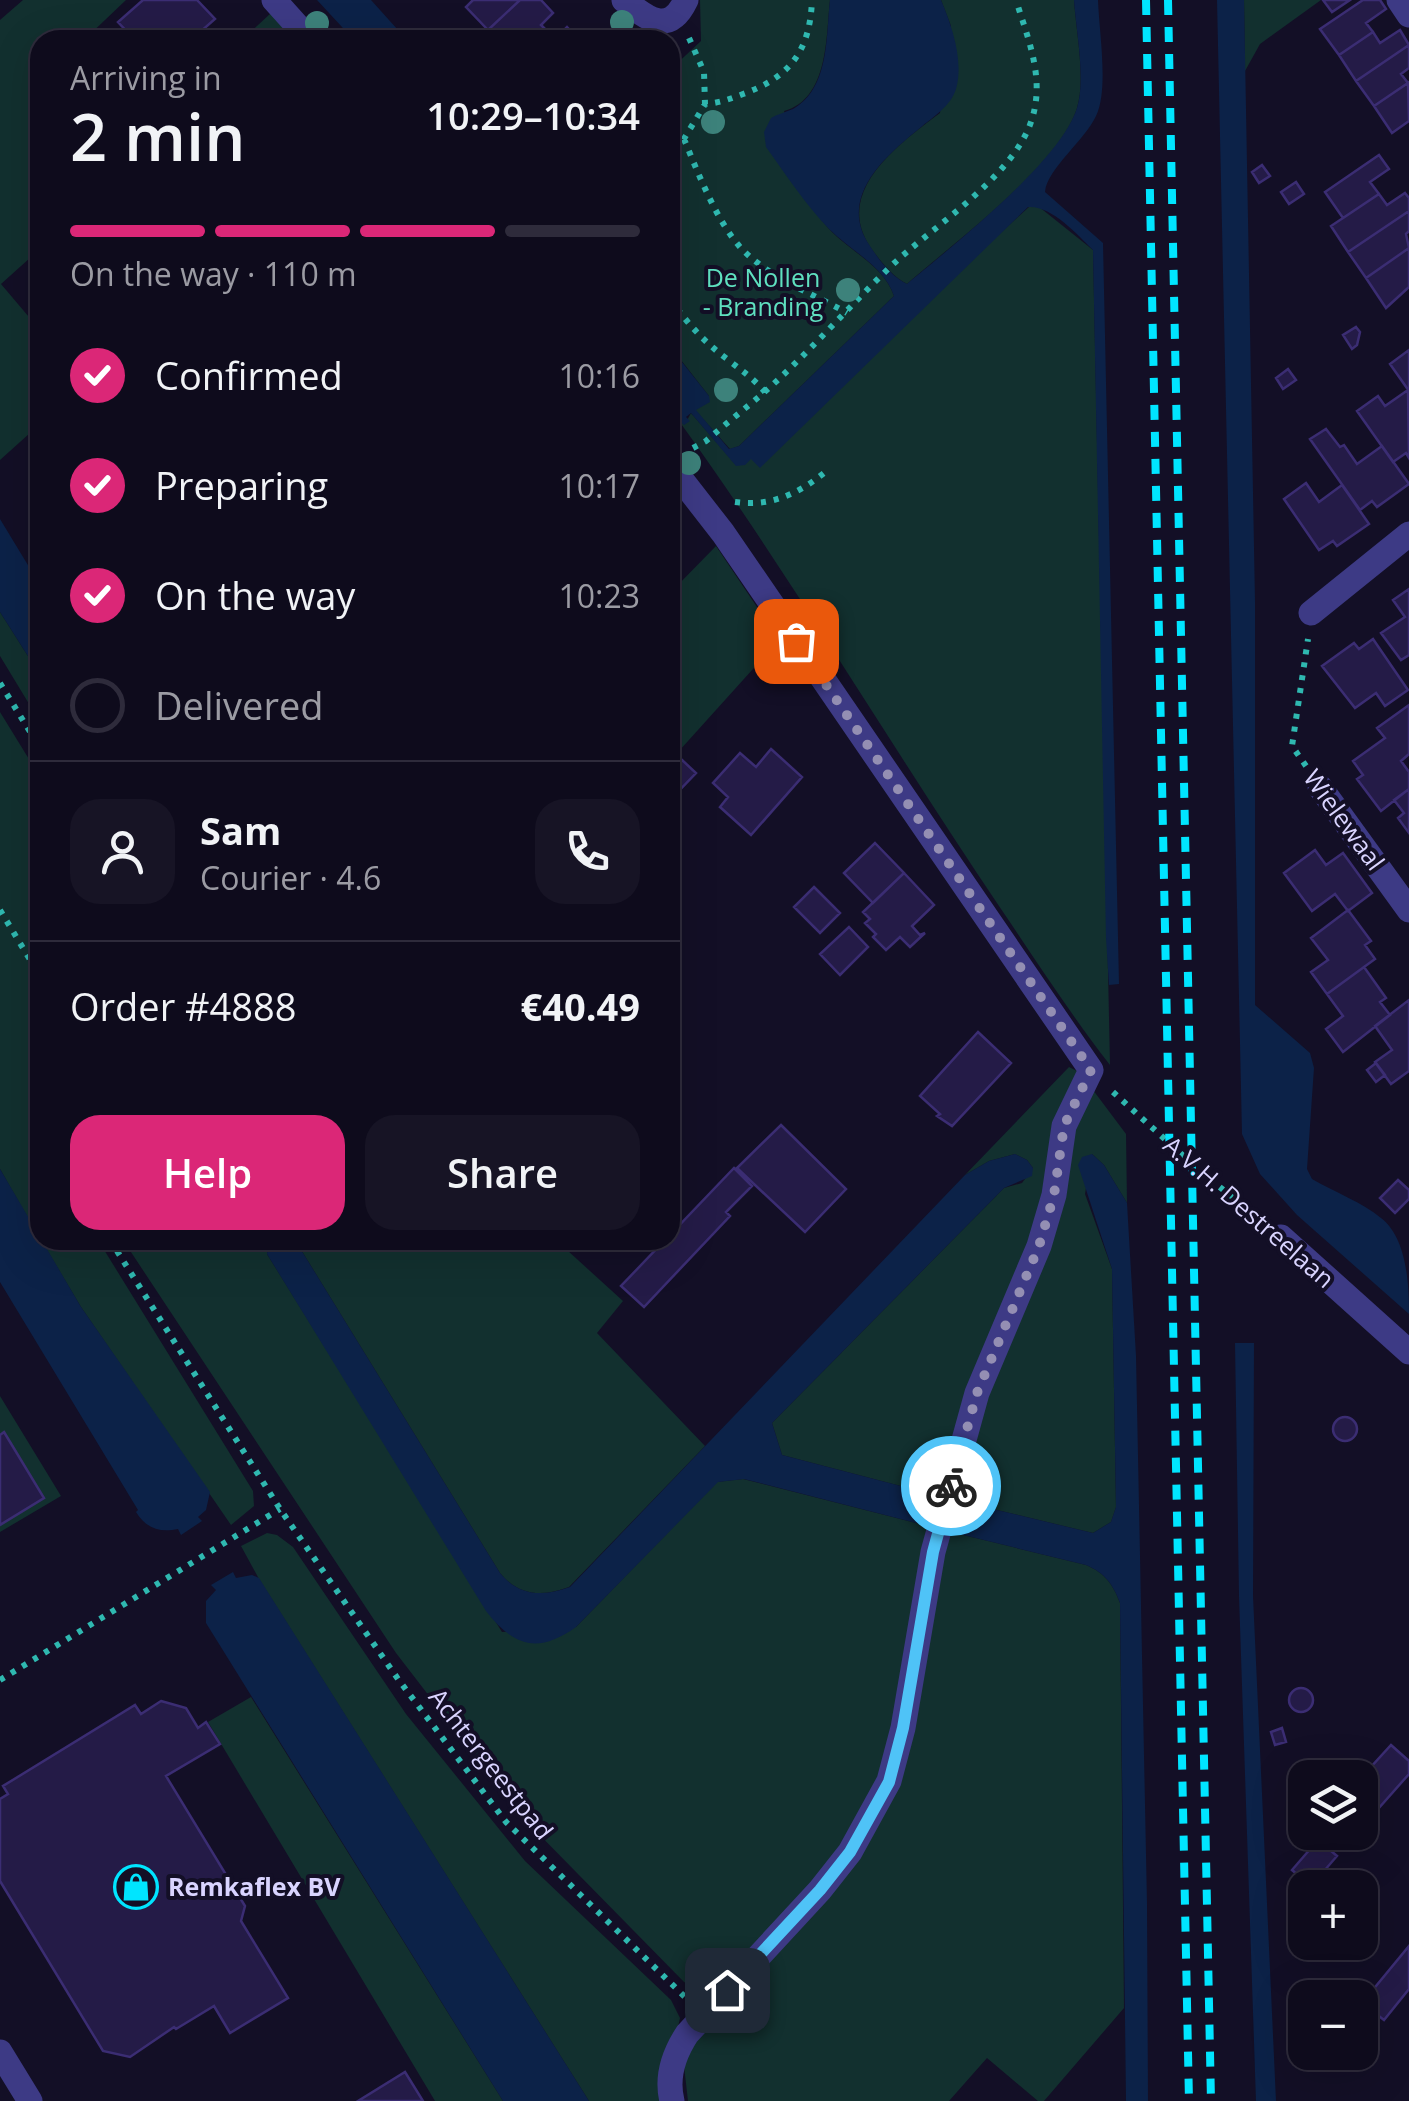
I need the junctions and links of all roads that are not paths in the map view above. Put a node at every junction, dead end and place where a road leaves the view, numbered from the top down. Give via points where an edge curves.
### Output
1 (274, 0) edge
2 (624, 0) edge
3 (1398, 0) edge
4 (673, 12) edge
5 (1409, 15) edge
6 (301, 30) edge
7 (680, 478) edge
8 (1409, 534) edge
9 (1312, 613) road end
10 (1320, 788) road end
11 (1409, 910) edge
12 (1281, 1236) road end
13 (1409, 1352) edge
14 (1, 2057) edge
15 (30, 2101) edge
16 (672, 2101) edge

1 - 6 street
2 - 4 street
3 - 5 street
7 - 16 street via 1091,1070 1064,1126 1039,1246 977,1393 953,1477 889,1782 820,1890 677,2050
8 - 9 street
10 - 11 street, Wielewaal
12 - 13 street, A.V.H. Destreelaan
14 - 15 street

